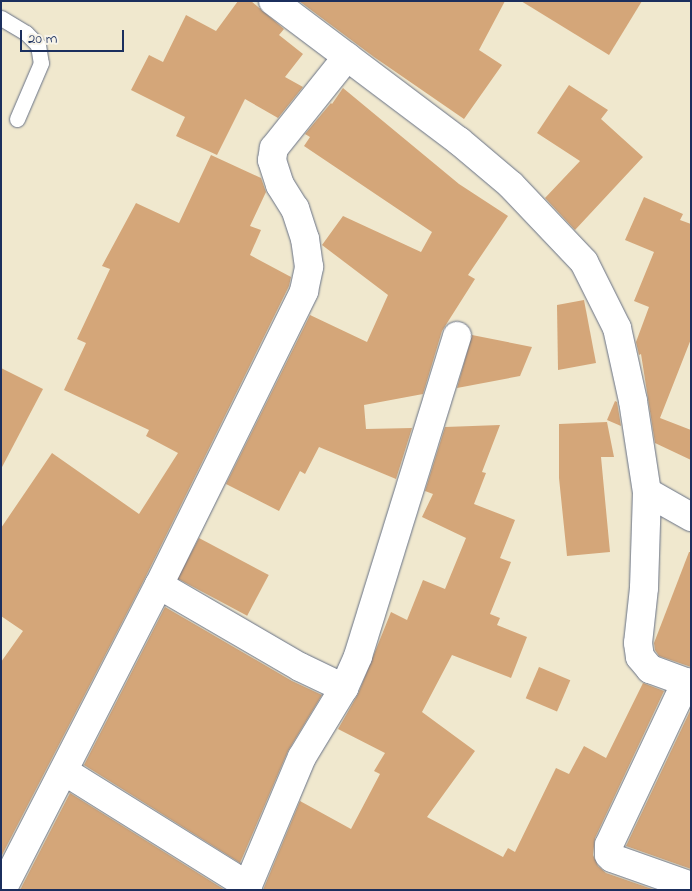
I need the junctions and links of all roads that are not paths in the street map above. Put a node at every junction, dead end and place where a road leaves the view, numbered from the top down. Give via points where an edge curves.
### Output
1 (273, 1) edge
2 (1, 18) edge
3 (347, 57) junction
4 (17, 119) dead end
5 (457, 336) dead end
6 (647, 492) junction
7 (691, 517) edge
8 (159, 585) junction
9 (688, 683) edge
10 (344, 688) junction
11 (64, 771) junction
12 (691, 886) edge
13 (247, 888) edge
14 (2, 890) edge

1 - 3 street
2 - 4 lane via 26,33 38,45 41,63
3 - 6 street via 459,141 511,185 584,262 617,328 633,401
3 - 8 street via 274,148 272,160 280,185 295,209 305,239 309,267 304,291
5 - 10 street via 358,656
6 - 7 street
6 - 9 street via 644,588 638,643 640,656 650,669
8 - 10 street via 300,667
8 - 11 street
9 - 12 street via 609,846 609,855
10 - 13 street via 302,757
11 - 13 street
11 - 14 street

